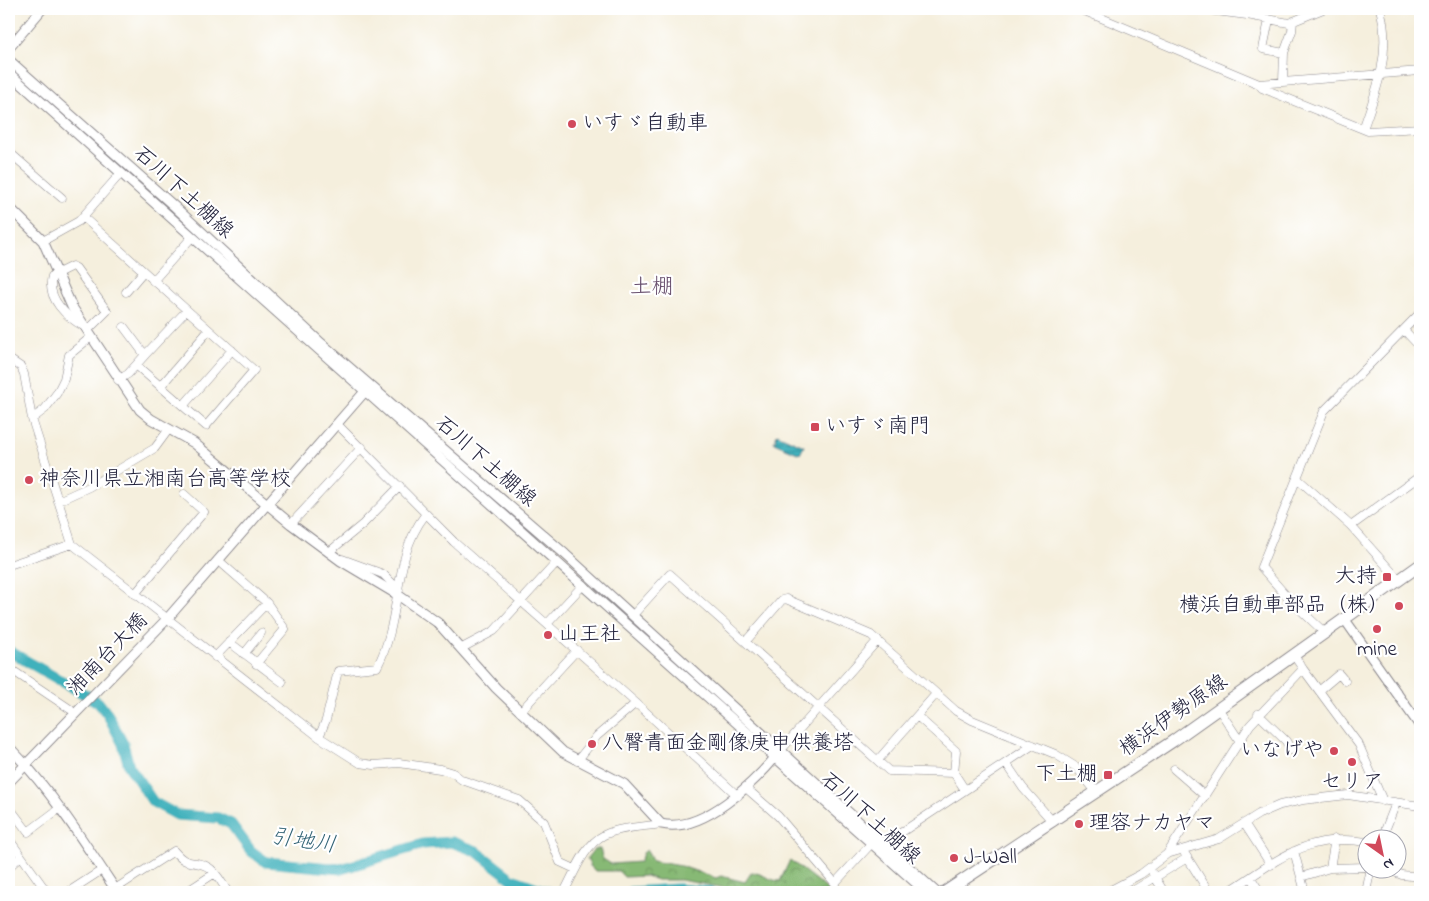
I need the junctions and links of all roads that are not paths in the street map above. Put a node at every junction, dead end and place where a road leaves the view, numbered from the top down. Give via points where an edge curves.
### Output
1 (42, 9) edge
2 (1080, 9) edge
3 (1200, 9) edge
4 (1323, 9) edge
5 (1380, 9) edge
6 (1249, 12) edge
7 (1269, 20) junction
8 (1293, 21) junction
9 (9, 48) edge
10 (1284, 53) junction
11 (9, 60) edge
12 (1420, 71) edge
13 (9, 73) edge
14 (1382, 73) junction
15 (1283, 82) junction
16 (1259, 84) junction
17 (1420, 128) edge
18 (1363, 129) junction
19 (9, 152) edge
20 (121, 173) junction
21 (62, 198) dead end
22 (9, 206) edge
23 (83, 217) junction
24 (192, 237) junction
25 (43, 241) junction
26 (143, 272) junction
27 (57, 273) junction
28 (153, 281) junction
29 (126, 292) dead end
30 (186, 311) junction
31 (1420, 313) edge
32 (124, 327) dead end
33 (209, 330) junction
34 (1404, 330) junction
35 (88, 332) junction
36 (1420, 347) edge
37 (232, 350) junction
38 (145, 355) junction
39 (9, 359) edge
40 (136, 365) junction
41 (118, 380) junction
42 (160, 386) junction
43 (367, 389) junction
44 (183, 406) junction
45 (32, 419) junction
46 (337, 424) junction
47 (169, 430) junction
48 (362, 447) junction
49 (1420, 476) edge
50 (1298, 479) junction
51 (400, 486) junction
52 (184, 494) dead end
53 (58, 501) junction
54 (266, 504) junction
55 (425, 515) junction
56 (291, 524) junction
57 (1351, 526) junction
58 (72, 544) junction
59 (332, 554) junction
60 (565, 554) junction
61 (218, 560) junction
62 (557, 562) junction
63 (9, 565) edge
64 (1420, 567) edge
65 (1399, 580) junction
66 (583, 585) junction
67 (399, 592) junction
68 (135, 594) junction
69 (522, 601) junction
70 (267, 603) junction
71 (633, 615) junction
72 (166, 619) junction
73 (548, 624) junction
74 (1348, 624) junction
75 (261, 633) dead end
76 (1325, 633) junction
77 (878, 640) junction
78 (229, 642) junction
79 (746, 642) junction
80 (462, 648) junction
81 (577, 650) junction
82 (244, 654) junction
83 (215, 657) junction
84 (256, 664) junction
85 (1300, 664) junction
86 (9, 668) edge
87 (1340, 675) dead end
88 (282, 682) dead end
89 (1320, 690) junction
90 (936, 694) junction
91 (636, 703) junction
92 (819, 707) junction
93 (72, 712) junction
94 (520, 712) junction
95 (1222, 714) junction
96 (1258, 714) junction
97 (918, 716) junction
98 (1419, 721) edge
99 (319, 737) junction
100 (1240, 740) junction
101 (1033, 745) junction
102 (9, 747) edge
103 (782, 750) junction
104 (1292, 750) dead end
105 (775, 758) junction
106 (878, 760) junction
107 (577, 761) junction
108 (1006, 763) junction
109 (26, 764) junction
110 (1174, 769) dead end
111 (954, 773) junction
112 (9, 782) edge
113 (746, 788) junction
114 (965, 790) junction
115 (1097, 793) junction
116 (738, 796) junction
117 (1205, 796) junction
118 (1383, 801) junction
119 (1396, 803) junction
120 (1420, 806) edge
121 (9, 807) edge
122 (60, 808) junction
123 (1053, 822) junction
124 (1244, 823) junction
125 (661, 824) junction
126 (1386, 828) edge
127 (9, 839) edge
128 (1335, 839) junction
129 (1356, 841) edge
130 (871, 844) junction
131 (886, 848) junction
132 (1182, 850) junction
133 (1294, 851) junction
134 (1167, 854) junction
135 (21, 856) junction
136 (1187, 858) junction
137 (1271, 865) junction
138 (9, 867) edge
139 (1356, 867) edge
140 (1150, 868) junction
141 (1330, 868) junction
142 (575, 869) junction
143 (102, 870) junction
144 (215, 873) junction
145 (1406, 875) edge
146 (1301, 877) junction
147 (1420, 877) edge
148 (1154, 878) junction
149 (1251, 878) junction
150 (1369, 878) edge
151 (565, 889) edge
152 (116, 891) edge
153 (47, 892) edge
154 (68, 892) edge
155 (186, 892) edge
156 (228, 892) edge
157 (926, 892) edge
158 (936, 892) edge
159 (945, 892) edge
160 (956, 892) edge
161 (1107, 892) edge
162 (1131, 892) edge
163 (1164, 892) edge
164 (1209, 892) edge
165 (1228, 892) edge
166 (1260, 892) edge
167 (1305, 892) edge
168 (1366, 892) edge

1 - 9 street
2 - 16 street
3 - 6 street
4 - 8 street
5 - 14 street via 1384,28
6 - 7 street
7 - 8 street
7 - 10 street via 1263,49
8 - 10 street
10 - 15 street
11 - 43 street, 石川下土棚線 via 175,207
12 - 14 street
13 - 20 street, 石川下土棚線
14 - 15 street
14 - 18 street
15 - 16 street
16 - 18 street
17 - 18 street
19 - 21 street
20 - 23 street
20 - 24 street, 石川下土棚線
22 - 25 street
23 - 25 street
23 - 26 street
24 - 28 street
24 - 43 street, 石川下土棚線
25 - 27 street
26 - 28 street
26 - 29 street
27 - 35 street
27 - 35 street via 72,266 76,268 107,311
28 - 30 street
30 - 33 street
30 - 38 street
31 - 34 street
32 - 38 street
33 - 37 street
33 - 42 street
34 - 36 street
34 - 50 street via 1324,411
35 - 41 street
35 - 45 street via 70,355 57,394 46,409
37 - 44 street
37 - 44 street via 254,370 206,426
38 - 40 street
39 - 45 street via 21,367 24,374
40 - 41 street
40 - 42 street
41 - 47 street via 140,410
42 - 44 street
43 - 46 street, 湘南台大橋
43 - 60 street, 石川下土棚線
43 - 62 street, 石川下土棚線
45 - 53 street
46 - 48 street
46 - 54 street, 湘南台大橋
47 - 53 street via 155,448 90,487
47 - 54 street via 194,443
48 - 51 street
48 - 56 street
49 - 57 street
50 - 57 street
50 - 76 street via 1261,567
51 - 55 street
51 - 59 street
52 - 68 street via 204,512
53 - 58 street
54 - 56 street
54 - 61 street, 湘南台大橋
55 - 67 street via 405,554
55 - 69 street
56 - 59 street
57 - 65 street
58 - 63 street
58 - 68 street
59 - 67 street
60 - 62 street
60 - 71 street, 石川下土棚線
61 - 70 street
61 - 72 street, 湘南台大橋
62 - 66 street, 石川下土棚線
62 - 69 street
64 - 65 main road, 横浜伊勢原線
64 - 74 main road, 横浜伊勢原線
65 - 76 main road, 横浜伊勢原線
66 - 73 street
66 - 105 street, 石川下土棚線
67 - 80 street via 438,623
67 - 99 street via 392,630 377,667 338,671
68 - 72 street
69 - 73 street
69 - 80 street via 494,631
70 - 78 street
70 - 84 street via 285,629
71 - 79 street via 670,574
71 - 103 street, 石川下土棚線
72 - 83 street
72 - 93 street, 湘南台大橋
73 - 81 street
74 - 85 main road, 横浜伊勢原線
74 - 98 street
75 - 82 street
76 - 115 main road, 横浜伊勢原線
77 - 79 street via 862,630 786,599
77 - 90 street
77 - 92 street
78 - 82 street
78 - 83 street
79 - 92 street
80 - 94 street
81 - 91 street
81 - 94 street
82 - 84 street
83 - 99 street
84 - 88 street
85 - 89 street
85 - 95 main road, 横浜伊勢原線
85 - 96 street
86 - 93 street
87 - 89 street
89 - 118 street via 1359,745
90 - 97 street
90 - 101 street via 972,720
91 - 107 street via 598,736
91 - 116 street
92 - 103 street
92 - 106 street
93 - 109 street, 湘南台大橋
94 - 107 street
95 - 100 street
95 - 160 main road, 横浜伊勢原線
96 - 100 street
96 - 104 street
97 - 106 street
97 - 111 street via 956,751
99 - 142 street via 360,763 399,763 440,769 519,800 544,822 560,862
100 - 117 street
101 - 108 street
101 - 115 street via 1072,764
102 - 109 street
103 - 105 street
103 - 131 street, 石川下土棚線
105 - 113 street
105 - 130 street, 石川下土棚線
106 - 111 street via 889,771
107 - 125 street via 624,784
108 - 114 street
108 - 123 street
109 - 112 street, 湘南台大橋
109 - 122 street
110 - 117 street
111 - 114 street
113 - 116 street
113 - 130 street via 778,816 835,883
114 - 131 street via 899,834
115 - 123 main road, 横浜伊勢原線
116 - 125 street via 724,807 700,817 676,824
117 - 134 street
118 - 119 street
118 - 124 street via 1348,795 1303,800 1280,805
119 - 120 street
119 - 126 street
121 - 122 street via 28,832
122 - 143 street
123 - 159 main road, 横浜伊勢原線
124 - 132 street via 1219,839
124 - 137 street
125 - 142 street via 604,835 590,847
127 - 135 street
128 - 129 street
128 - 133 street
128 - 141 street
130 - 157 street, 石川下土棚線
131 - 158 street, 石川下土棚線
132 - 134 street
132 - 136 street
133 - 137 street
133 - 146 street
134 - 140 street
135 - 138 street
135 - 153 street
136 - 148 street
136 - 164 street
137 - 149 street
139 - 141 street
140 - 148 street
140 - 161 street
141 - 146 street
142 - 151 street
143 - 152 street
143 - 154 street
144 - 152 street via 207,866 183,862 174,851
144 - 155 street
144 - 156 street
145 - 147 street
146 - 167 street
148 - 162 street
148 - 163 street
149 - 165 street
149 - 166 street
150 - 168 street

